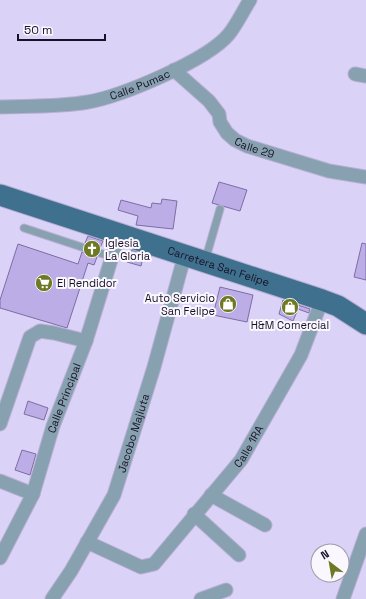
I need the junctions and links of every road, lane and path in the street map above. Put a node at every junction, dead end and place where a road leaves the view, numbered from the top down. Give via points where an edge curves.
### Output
1 (250, 0) edge
2 (174, 70) junction
3 (0, 107) edge
4 (366, 177) edge
5 (0, 195) edge
6 (220, 209) dead end
7 (24, 228) dead end
8 (119, 234) junction
9 (185, 254) junction
10 (112, 257) junction
11 (204, 261) junction
12 (322, 300) junction
13 (366, 324) edge
14 (86, 341) junction
15 (0, 424) edge
16 (0, 481) edge
17 (33, 494) junction
18 (211, 496) junction
19 (194, 514) junction
20 (266, 525) dead end
21 (366, 534) edge
22 (87, 542) junction
23 (239, 555) dead end
24 (0, 558) edge
25 (226, 590) dead end
26 (52, 599) edge
27 (201, 599) edge
28 (343, 599) edge

1 - 2 street, Calle Pumac via 229,34 208,52
2 - 3 street, Calle Pumac via 123,92 89,102
2 - 4 street, Calle 29 via 209,101 219,114 220,122 227,133 235,140 329,171
5 - 8 main road, Carretera San Felipe
6 - 11 lane
7 - 10 lane
8 - 9 main road, Carretera San Felipe
8 - 10 street, Calle Principal
9 - 11 main road, Carretera San Felipe
9 - 22 street, Jacobo Majluta via 154,367 114,495
10 - 14 street, Calle Principal
11 - 12 main road, Carretera San Felipe
12 - 13 main road, Carretera San Felipe via 338,306
12 - 18 street, Calle 1RA via 301,355 241,460
14 - 15 street via 40,331 30,337
14 - 17 street, Calle Principal via 53,426
16 - 17 street
17 - 24 street, Calle Principal
18 - 19 street, Calle 1RA
18 - 20 street
19 - 22 street, Calle 1RA via 154,564 141,567
19 - 23 street
21 - 28 street
22 - 26 street, Jacobo Majluta
25 - 27 street

